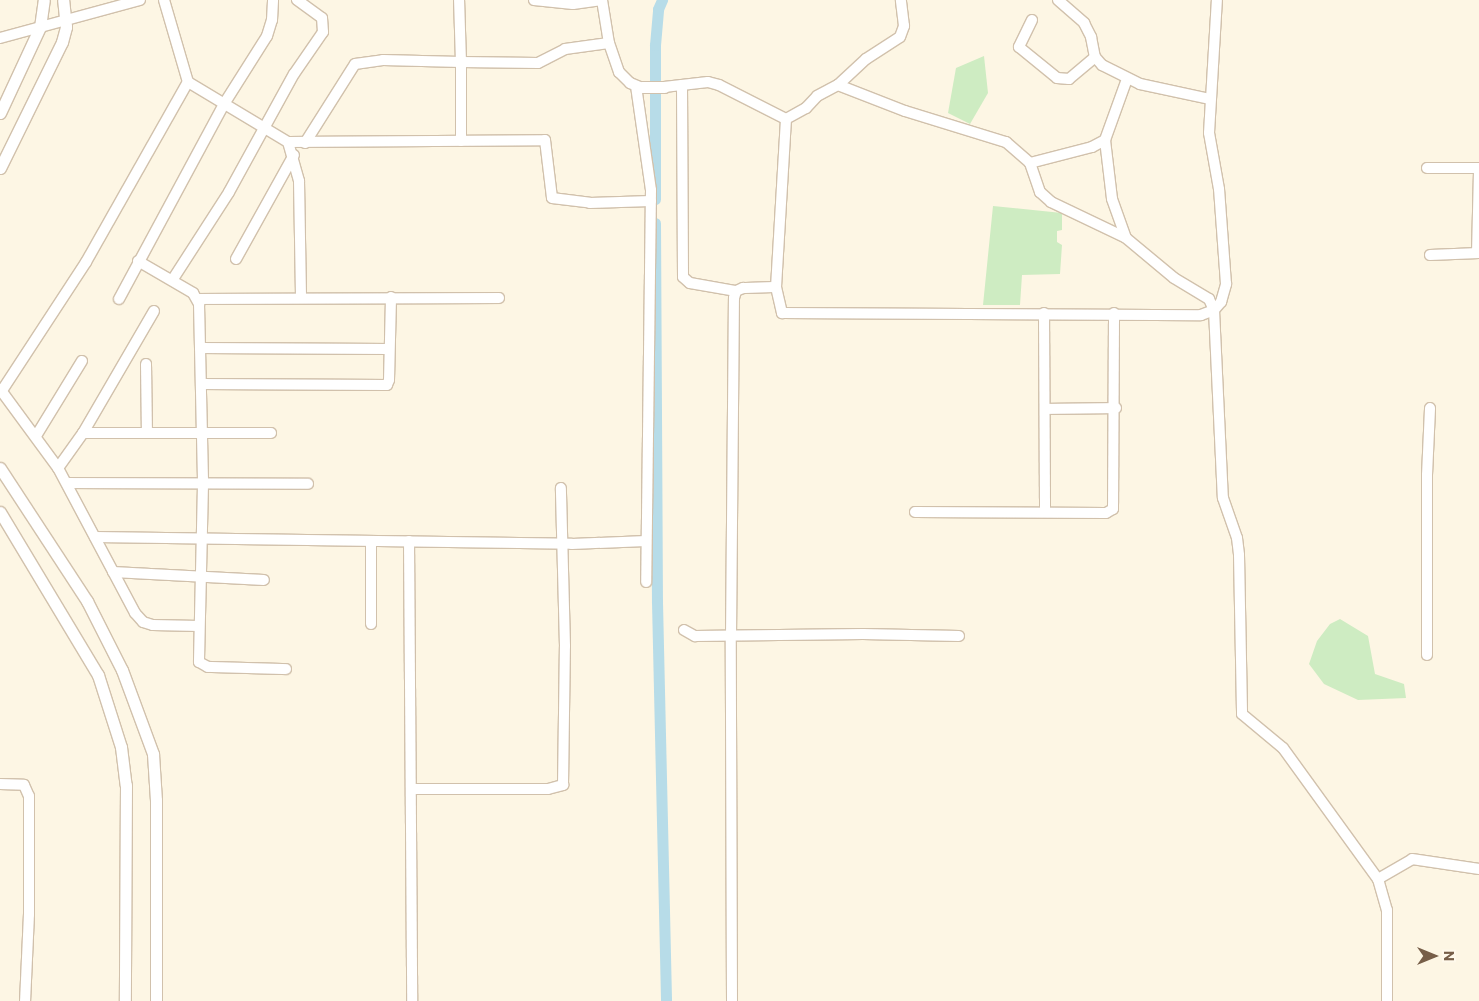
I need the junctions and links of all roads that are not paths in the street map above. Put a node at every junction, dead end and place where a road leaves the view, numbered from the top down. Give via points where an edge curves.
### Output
1 (44, 0) edge
2 (63, 0) edge
3 (140, 0) edge
4 (164, 0) edge
5 (273, 0) edge
6 (296, 0) edge
7 (459, 0) edge
8 (534, 0) edge
9 (602, 0) edge
10 (901, 0) edge
11 (1217, 0) edge
12 (1060, 1) edge
13 (66, 19) junction
14 (1032, 20) dead end
15 (40, 27) junction
16 (0, 38) edge
17 (609, 44) junction
18 (1095, 57) junction
19 (461, 62) junction
20 (1127, 79) junction
21 (188, 82) junction
22 (682, 85) junction
23 (838, 85) junction
24 (639, 87) junction
25 (664, 87) joint
26 (1210, 99) junction
27 (224, 104) junction
28 (0, 113) edge
29 (786, 119) junction
30 (264, 127) junction
31 (1105, 140) junction
32 (461, 141) junction
33 (288, 142) junction
34 (305, 143) junction
35 (294, 155) junction
36 (1030, 163) junction
37 (0, 168) edge
38 (1427, 168) dead end
39 (1479, 170) edge
40 (651, 201) junction
41 (1478, 214) edge
42 (1126, 238) junction
43 (1478, 253) edge
44 (1430, 255) dead end
45 (236, 259) dead end
46 (138, 261) junction
47 (173, 279) junction
48 (776, 287) junction
49 (736, 291) junction
50 (301, 297) junction
51 (198, 298) junction
52 (390, 298) junction
53 (499, 298) dead end
54 (119, 299) dead end
55 (154, 310) dead end
56 (1214, 310) junction
57 (1044, 313) junction
58 (1114, 313) junction
59 (200, 348) junction
60 (390, 349) junction
61 (82, 361) dead end
62 (146, 364) dead end
63 (201, 384) junction
64 (1, 389) edge
65 (1116, 408) junction
66 (1430, 408) dead end
67 (1046, 409) junction
68 (83, 433) junction
69 (147, 433) junction
70 (202, 433) junction
71 (271, 433) dead end
72 (36, 436) junction
73 (0, 468) edge
74 (58, 468) junction
75 (67, 483) junction
76 (203, 484) junction
77 (308, 484) dead end
78 (561, 488) dead end
79 (915, 512) dead end
80 (1045, 512) junction
81 (2, 520) edge
82 (95, 537) junction
83 (202, 538) junction
84 (371, 540) junction
85 (409, 541) junction
86 (646, 541) junction
87 (562, 544) junction
88 (113, 572) junction
89 (200, 576) junction
90 (264, 580) dead end
91 (646, 582) dead end
92 (371, 624) dead end
93 (199, 626) junction
94 (684, 630) dead end
95 (959, 636) dead end
96 (731, 637) junction
97 (1427, 655) dead end
98 (286, 669) dead end
99 (0, 784) edge
100 (410, 789) junction
101 (1479, 869) edge
102 (1378, 879) junction
103 (25, 1001) edge
104 (125, 1001) edge
105 (156, 1001) edge
106 (412, 1001) edge
107 (732, 1001) edge
108 (1387, 1001) edge

1 - 15 street
2 - 13 street
3 - 13 street
4 - 21 street
5 - 27 street via 267,36
6 - 30 street via 322,18 323,32
7 - 19 street
8 - 9 street via 573,4
9 - 17 street
10 - 23 street via 904,26 900,37 866,59
11 - 26 street
12 - 18 street via 1088,30
13 - 15 street
13 - 37 street via 62,42 48,77
14 - 18 street via 1019,47 1057,78 1068,79
15 - 16 street
15 - 28 street
17 - 19 street via 565,49 538,63
17 - 24 street via 619,72
18 - 20 street
19 - 32 street
19 - 34 street via 383,60 355,64
20 - 26 street via 1153,88
20 - 31 street
21 - 27 street
21 - 64 street via 86,262
22 - 25 street
22 - 29 street via 708,82 719,85
22 - 49 street via 683,277 690,283
23 - 29 street via 822,92 806,108
23 - 36 street via 912,113 1006,142
24 - 25 street
24 - 40 street
26 - 56 street via 1210,141 1219,189 1227,273 1225,294
27 - 30 street
27 - 46 street
29 - 48 street
30 - 33 street
30 - 47 street via 228,192
31 - 36 street via 1092,147
31 - 42 street via 1112,200
32 - 34 street
32 - 40 street via 545,140 548,190 556,200 590,203
33 - 34 street
33 - 35 street
35 - 45 street
35 - 50 street via 299,181
36 - 42 street via 1040,192 1050,202
38 - 39 street
39 - 41 street
40 - 86 street
41 - 43 street
42 - 56 street via 1174,278 1207,296
43 - 44 street
46 - 47 street
46 - 54 street
47 - 51 street
48 - 49 street
48 - 57 street via 779,310 787,314
49 - 96 street
50 - 51 street
50 - 52 street
51 - 59 street
52 - 53 street
52 - 60 street
55 - 68 street
56 - 58 street via 1194,315
56 - 102 street via 1223,498 1237,538 1242,714 1283,748
57 - 58 street
57 - 67 street
58 - 65 street
59 - 60 street
59 - 63 street
60 - 63 street via 390,380 380,387
61 - 72 street
62 - 69 street
63 - 70 street
64 - 72 street
65 - 67 street
65 - 80 street via 1112,509 1106,513
66 - 97 street
67 - 80 street
68 - 69 street
68 - 74 street
69 - 70 street
70 - 71 street
70 - 76 street
72 - 74 street
73 - 105 street via 87,601 122,670 153,754
74 - 75 street
75 - 76 street
75 - 82 street
76 - 77 street
76 - 83 street
78 - 87 street
79 - 80 street
81 - 104 street via 98,675 121,747 126,785
82 - 83 street
82 - 88 street
83 - 84 street
83 - 89 street
84 - 85 street
84 - 92 street
85 - 87 street
85 - 100 street
86 - 87 street
86 - 91 street
87 - 100 street via 565,646 563,785 548,789
88 - 89 street
88 - 93 street via 143,622
89 - 90 street
89 - 93 street
93 - 98 street via 200,665
94 - 96 street via 696,636
95 - 96 street
96 - 107 street
99 - 103 street via 24,785 29,796 30,914
100 - 106 street
101 - 102 street via 1412,859
102 - 108 street via 1387,910

